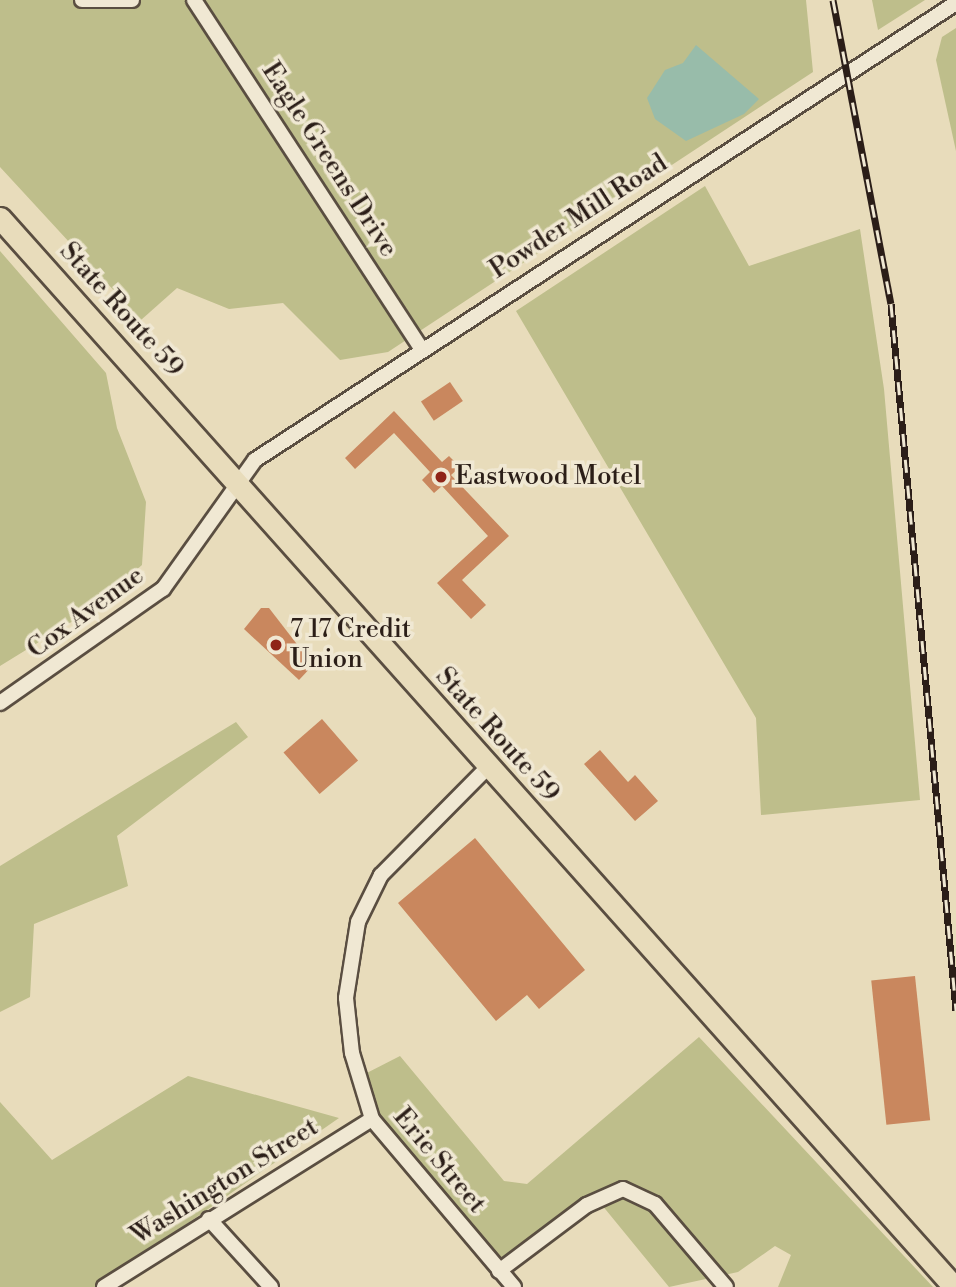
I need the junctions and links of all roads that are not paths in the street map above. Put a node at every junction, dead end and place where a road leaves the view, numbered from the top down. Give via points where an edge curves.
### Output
1 (82, 0) edge
2 (132, 0) edge
3 (194, 0) edge
4 (956, 3) edge
5 (0, 218) edge
6 (422, 348) junction
7 (235, 481) junction
8 (0, 703) edge
9 (487, 768) junction
10 (372, 1119) junction
11 (209, 1220) junction
12 (499, 1271) junction
13 (104, 1287) edge
14 (271, 1287) edge
15 (514, 1287) edge
16 (726, 1287) edge
17 (954, 1287) edge

1 - 2 street
3 - 6 street, Eagle Greens Drive
4 - 6 street, Powder Mill Road
5 - 7 main road, State Route 59
6 - 7 street, Powder Mill Road via 255,460
7 - 8 street, Cox Avenue via 163,589
7 - 9 main road, State Route 59
9 - 10 street, Erie Street via 392,860 358,922 346,998 352,1053
9 - 17 main road, State Route 59
10 - 11 street, Washington Street
10 - 12 street, Erie Street
11 - 13 street, Washington Street
11 - 14 street
12 - 15 street, Erie Street
12 - 16 street via 587,1205 623,1189 655,1204

